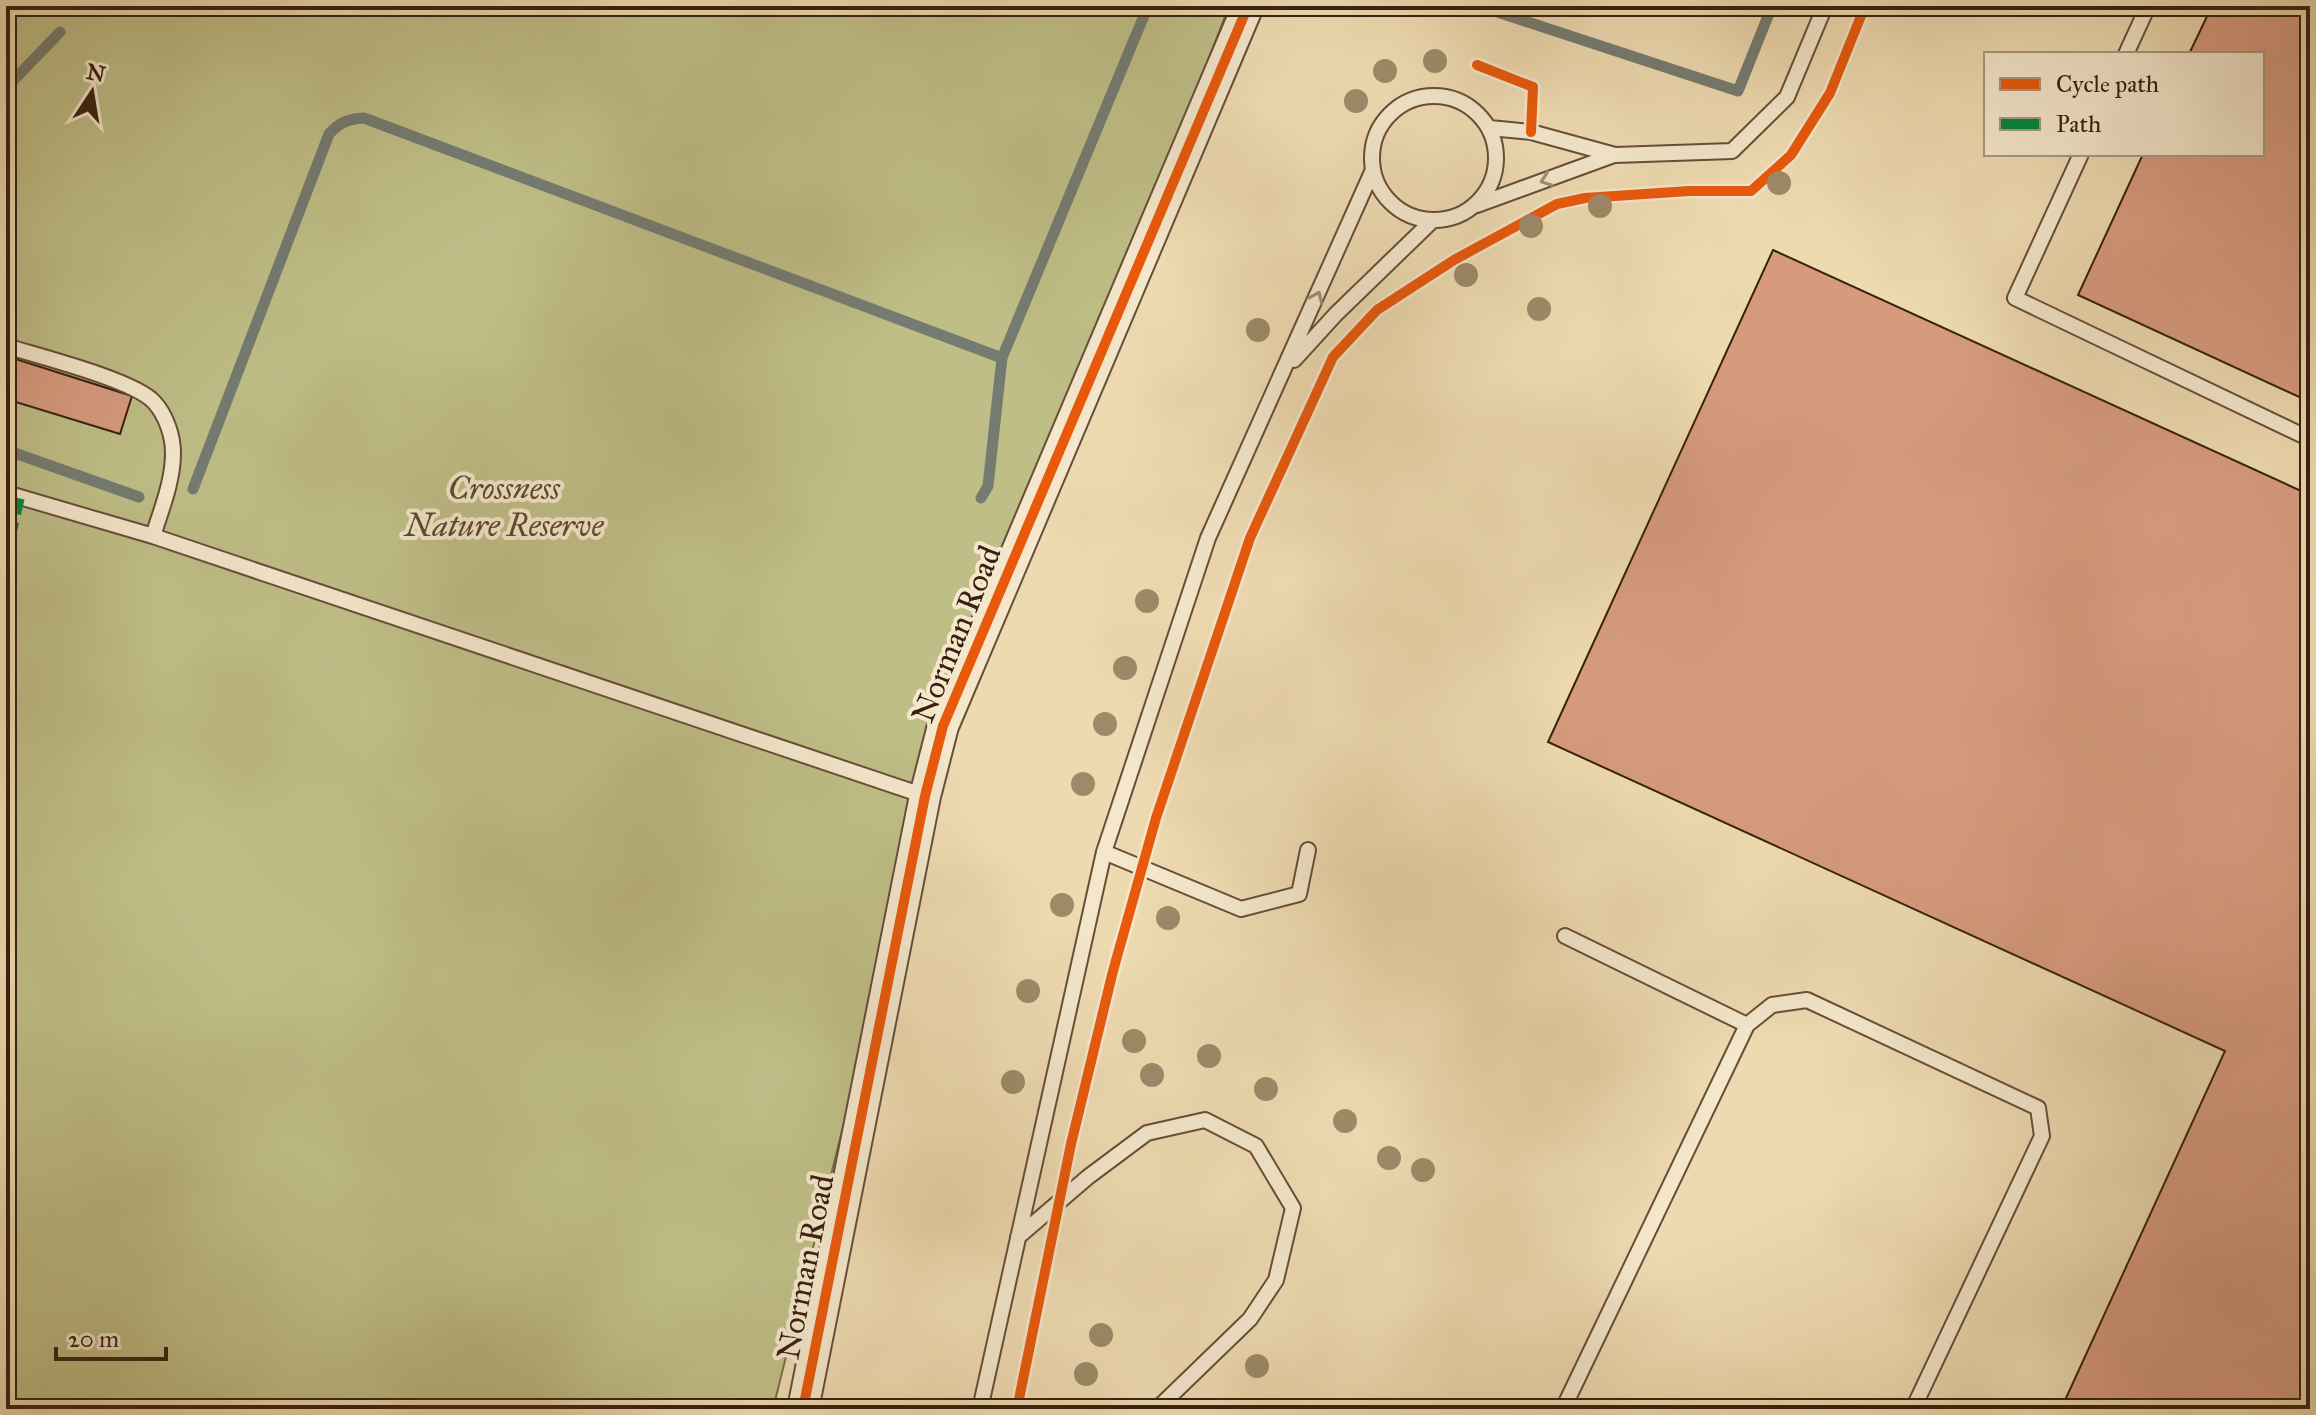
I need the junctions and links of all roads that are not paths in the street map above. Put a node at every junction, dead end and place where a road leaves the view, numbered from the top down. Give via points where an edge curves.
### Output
1 (1248, 6) edge
2 (1825, 6) edge
3 (2148, 6) edge
4 (2127, 52) edge
5 (1490, 128) junction
6 (1615, 155) junction
7 (2080, 156) edge
8 (1372, 172) junction
9 (1477, 205) junction
10 (1432, 221) junction
11 (6, 346) edge
12 (1285, 369) junction
13 (2310, 439) edge
14 (6, 493) edge
15 (153, 536) junction
16 (925, 796) junction
17 (1308, 850) dead end
18 (1104, 852) junction
19 (1565, 936) dead end
20 (1747, 1025) junction
21 (1018, 1237) junction
22 (803, 1409) edge
23 (980, 1409) edge
24 (1157, 1409) edge
25 (1563, 1409) edge
26 (1913, 1409) edge

1 - 16 street, Norman Road via 943,726
2 - 6 lane via 1787,97 1732,151
3 - 4 lane
5 - 6 lane via 1531,132
5 - 8 lane via 1472,107 1445,95 1414,98 1379,127
5 - 9 lane via 1497,157 1490,188
6 -> 9 lane
7 - 13 lane via 2015,298
8 - 10 lane via 1383,196 1399,210
12 -> 8 lane
9 - 10 lane via 1458,217
10 - 12 lane
11 - 15 lane via 100,376 156,403 169,428 173,452
12 - 18 lane via 1208,538
14 - 15 lane
15 - 16 lane
16 - 22 street, Norman Road
17 - 18 lane via 1299,894 1241,909
18 - 21 lane
19 - 20 lane
20 - 25 lane
20 - 26 lane via 1772,1005 1807,1000 2038,1108 2042,1136
21 - 23 lane
21 - 24 lane via 1147,1133 1205,1120 1256,1146 1293,1208 1276,1280 1250,1319

